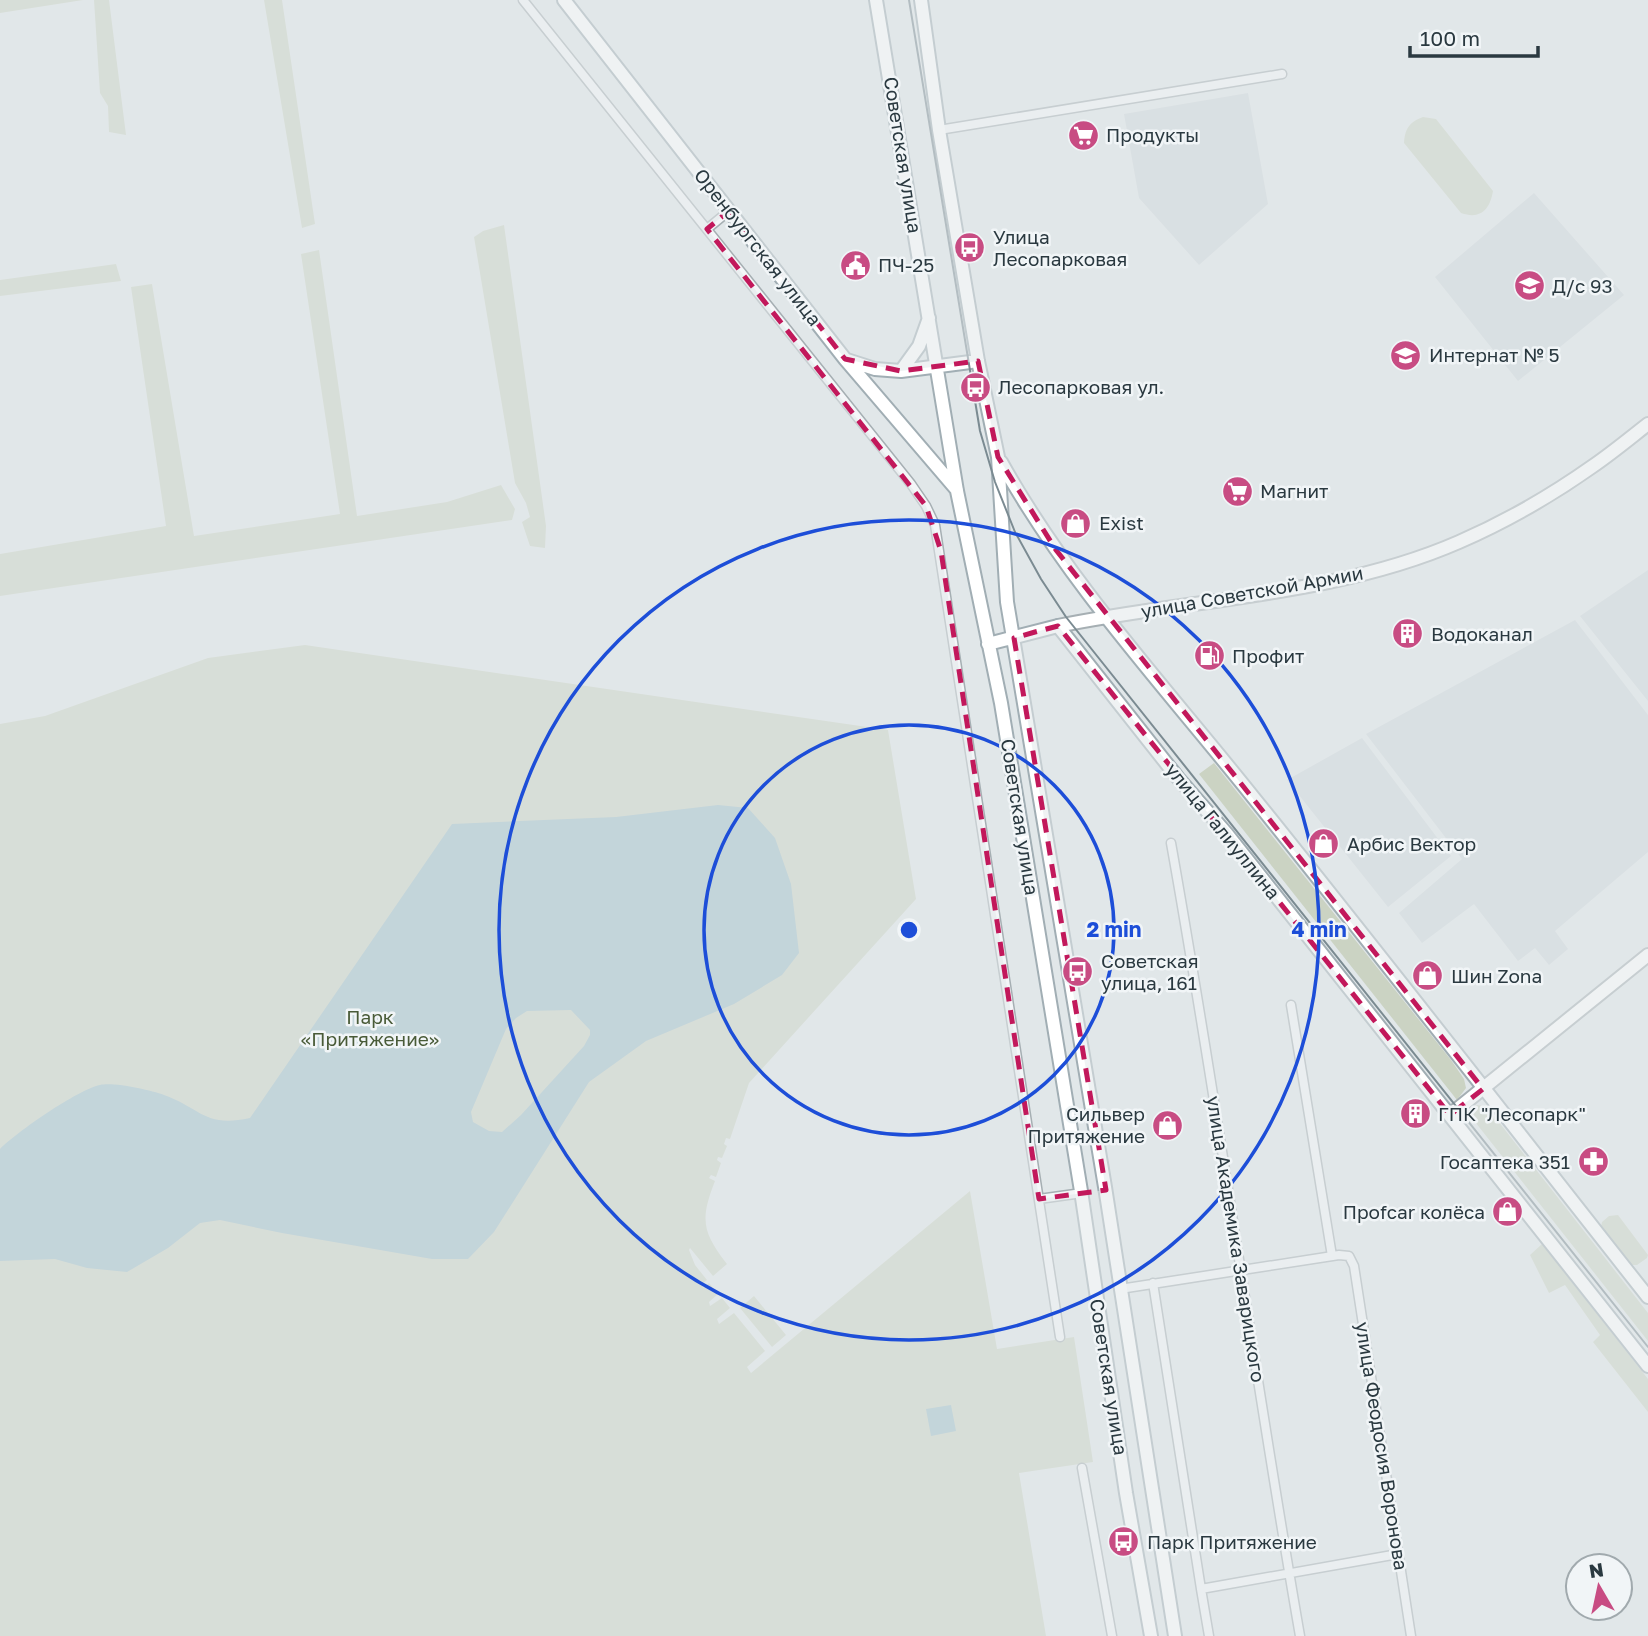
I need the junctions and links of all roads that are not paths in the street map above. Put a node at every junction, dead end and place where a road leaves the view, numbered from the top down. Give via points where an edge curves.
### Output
1 (523, 0) edge
2 (564, 0) edge
3 (876, 0) edge
4 (921, 0) edge
5 (1282, 74) dead end
6 (939, 130) junction
7 (730, 210) junction
8 (707, 229) junction
9 (929, 318) junction
10 (845, 359) junction
11 (978, 361) junction
12 (937, 366) junction
13 (901, 371) junction
14 (1648, 424) edge
15 (998, 457) junction
16 (957, 491) junction
17 (1107, 616) junction
18 (1058, 626) junction
19 (1014, 638) junction
20 (988, 643) junction
21 (1171, 842) dead end
22 (1648, 955) edge
23 (1291, 1005) dead end
24 (1483, 1089) junction
25 (1450, 1115) junction
26 (1106, 1190) junction
27 (1082, 1193) junction
28 (1039, 1199) junction
29 (1332, 1256) junction
30 (1240, 1270) junction
31 (1153, 1283) junction
32 (1120, 1289) junction
33 (1648, 1297) edge
34 (1060, 1337) dead end
35 (1648, 1366) edge
36 (1083, 1468) dead end
37 (1398, 1554) junction
38 (1289, 1572) junction
39 (1201, 1589) junction
40 (1112, 1636) edge
41 (1151, 1636) edge
42 (1175, 1636) edge
43 (1209, 1636) edge
44 (1300, 1636) edge
45 (1411, 1636) edge

1 - 8 street
2 - 7 main road, Оренбургская улица
3 - 9 main road, Советская улица
4 - 6 main road, Советская улица
5 - 6 street
6 - 11 main road, Советская улица
7 - 8 street
7 - 10 main road, Оренбургская улица
8 - 28 street via 911,484 935,525
9 - 12 main road, Советская улица
9 - 13 main road via 919,346
10 - 13 main road via 874,369
10 - 16 main road, Оренбургская улица
11 - 12 main road
11 - 15 main road, Советская улица
12 - 13 main road
12 - 16 main road, Советская улица
14 - 17 main road, улица Советской Армии via 1594,466 1513,515 1406,561 1330,581
15 - 17 main road, Советская улица via 1049,540
15 - 19 main road, Советская улица via 1007,602
16 - 20 main road, Советская улица
17 - 18 main road, улица Советской Армии
17 - 24 main road
18 - 19 main road, улица Советской Армии
18 - 25 main road, улица Галиуллина
19 - 20 main road, улица Советской Армии
19 - 26 main road, Советская улица
20 - 27 main road, Советская улица
21 - 30 street, улица Академика Заварицкого
22 - 24 main road
23 - 29 street
24 - 25 main road
24 - 33 main road
25 - 35 main road, улица Галиуллина
26 - 27 main road
26 - 32 main road, Советская улица
27 - 28 street
27 - 41 main road, Советская улица
28 - 34 street
29 - 30 street
29 - 37 street, улица Феодосия Воронова via 1349,1256 1354,1266
30 - 31 street
30 - 38 street, улица Академика Заварицкого
31 - 32 street
31 - 39 street
32 - 42 main road, Советская улица
36 - 40 street
37 - 38 street
37 - 45 street, улица Феодосия Воронова
38 - 39 street
38 - 44 street, улица Академика Заварицкого
39 - 43 street

